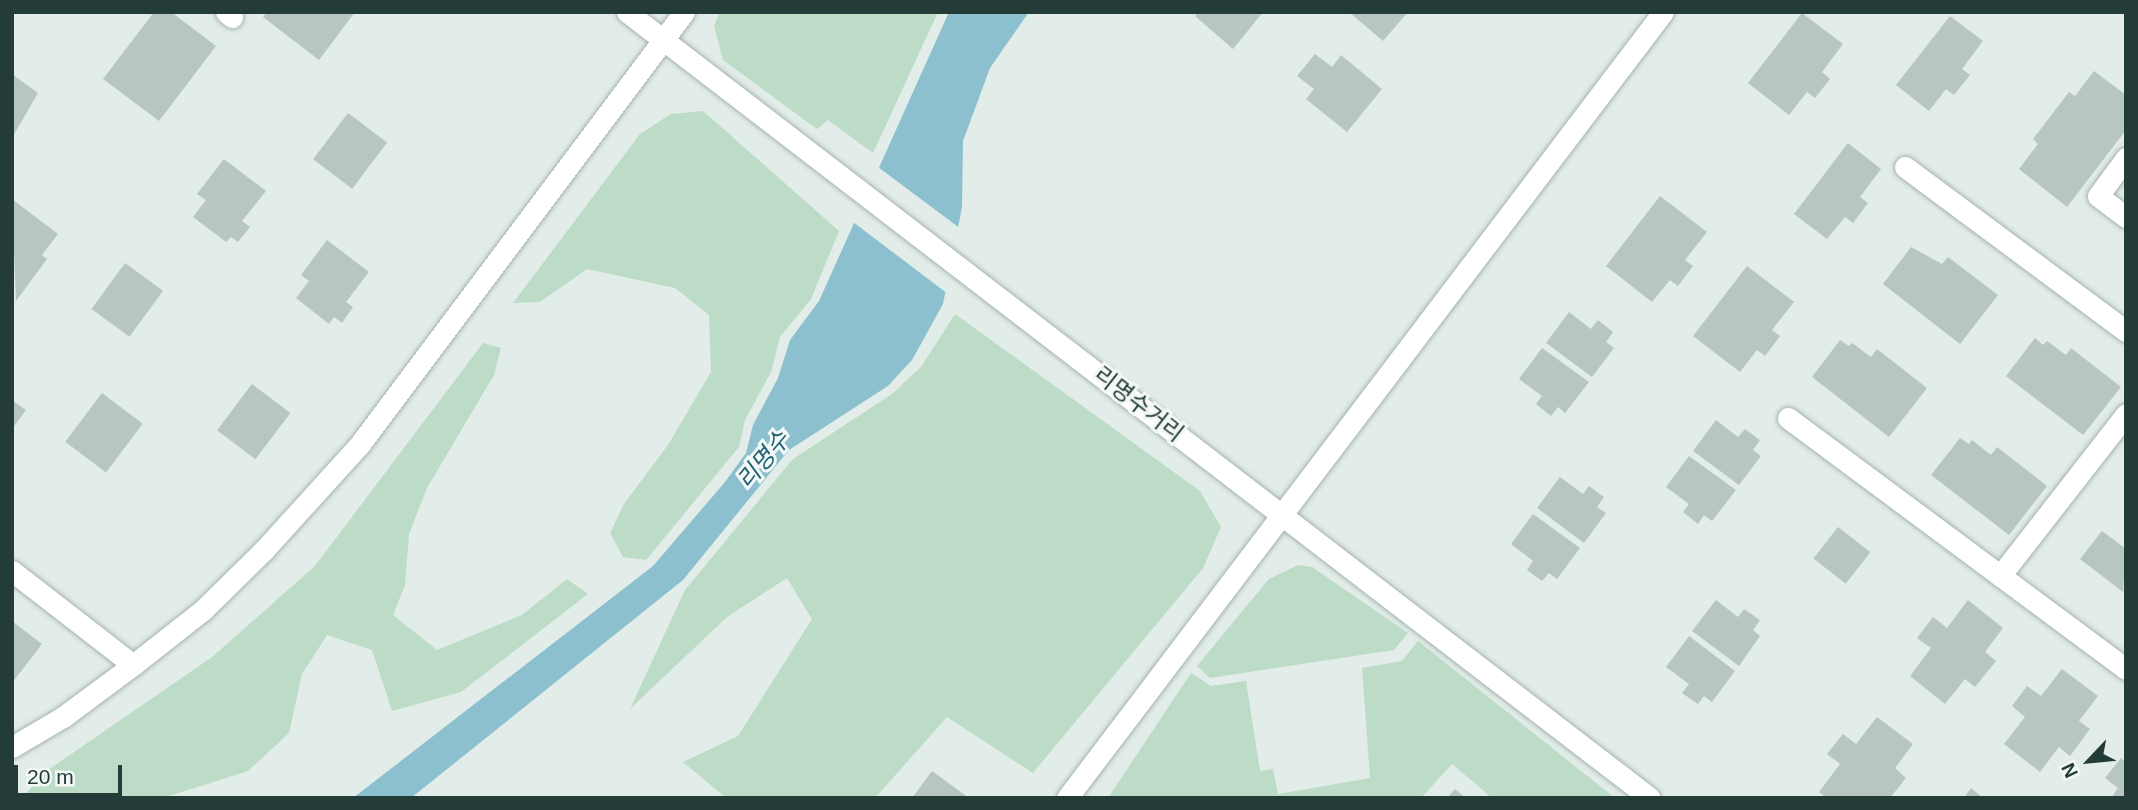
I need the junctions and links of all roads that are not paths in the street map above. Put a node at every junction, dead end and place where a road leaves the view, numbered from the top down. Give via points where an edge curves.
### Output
1 (627, 12) edge
2 (684, 12) edge
3 (1663, 12) edge
4 (664, 41) junction
5 (2126, 158) edge
6 (1905, 167) dead end
7 (2126, 217) edge
8 (2126, 331) edge
9 (2126, 414) edge
10 (1788, 418) dead end
11 (1284, 515) junction
12 (12, 571) edge
13 (2000, 576) junction
14 (133, 666) junction
15 (2126, 669) edge
16 (12, 747) edge
17 (1067, 798) edge
18 (1650, 798) edge

1 - 4 street, 리명수거리
2 - 4 street
3 - 11 street
4 - 11 street, 리명수거리
4 - 14 street via 360,444 238,576
5 - 7 street via 2098,196
6 - 8 street
9 - 13 street
10 - 13 street
11 - 17 street
11 - 18 street, 리명수거리
12 - 14 street
13 - 15 street
14 - 16 street

